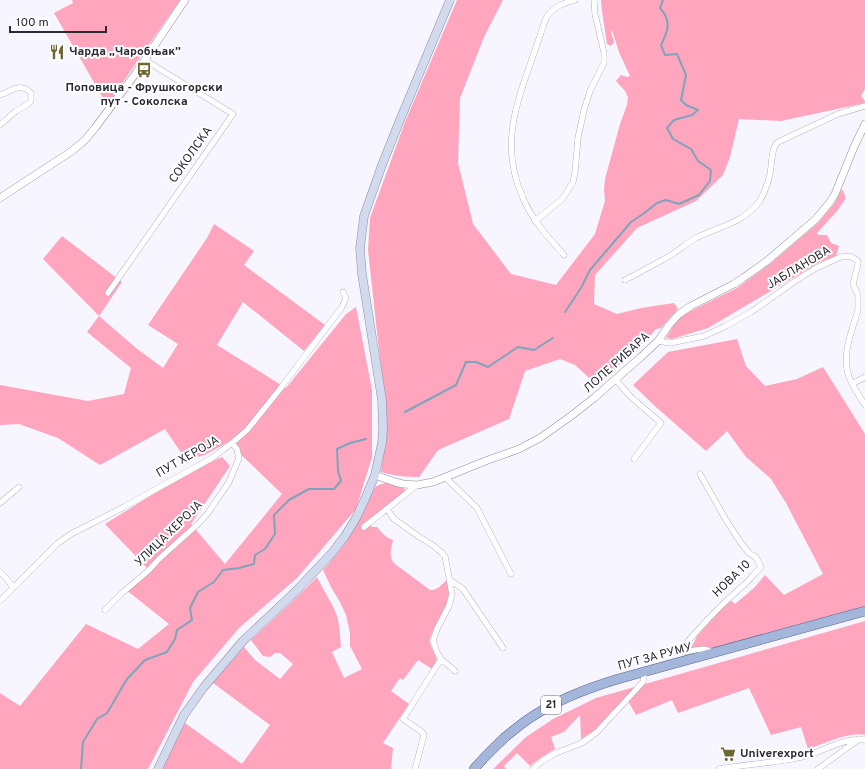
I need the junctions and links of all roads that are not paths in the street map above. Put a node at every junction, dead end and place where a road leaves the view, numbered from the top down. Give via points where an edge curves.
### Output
1 (185, 0) edge
2 (450, 0) edge
3 (575, 0) edge
4 (594, 0) edge
5 (145, 60) junction
6 (0, 95) edge
7 (865, 106) edge
8 (865, 124) edge
9 (0, 125) edge
10 (0, 198) edge
11 (535, 221) junction
12 (564, 254) dead end
13 (625, 280) dead end
14 (342, 292) dead end
15 (108, 293) dead end
16 (658, 341) junction
17 (865, 376) edge
18 (616, 380) junction
19 (852, 384) junction
20 (865, 405) edge
21 (232, 443) junction
22 (634, 459) dead end
23 (375, 474) junction
24 (700, 474) dead end
25 (445, 477) junction
26 (417, 485) junction
27 (19, 487) dead end
28 (0, 503) edge
29 (387, 509) junction
30 (364, 527) dead end
31 (0, 572) edge
32 (512, 574) dead end
33 (450, 580) junction
34 (13, 587) junction
35 (0, 600) edge
36 (105, 610) dead end
37 (865, 611) edge
38 (503, 648) dead end
39 (713, 654) junction
40 (441, 658) junction
41 (455, 671) dead end
42 (645, 672) junction
43 (862, 739) edge
44 (158, 769) edge
45 (415, 769) edge
46 (474, 769) edge
47 (533, 769) edge
48 (719, 769) edge
49 (818, 769) edge

1 - 5 street
2 - 23 main road via 394,134 364,216 360,248 362,274 383,413 382,443
3 - 11 street via 553,9 546,18 515,111 512,161 522,198
4 - 11 street via 605,58 586,102 578,138 573,182 561,200
5 - 10 street via 85,140
5 - 15 street, СОКОЛСКА via 232,114
6 - 9 street via 20,87 27,88 31,93 31,101
7 - 13 street via 838,114 778,142 774,146 770,175 762,196 746,215 695,239 672,255
8 - 16 street, ЛОЛЕ РИБАРА via 835,194 816,219 739,281 679,314
11 - 12 street
14 - 21 street, ПУТ ХЕРОЈА via 346,298 342,307 247,430
16 - 18 street, ЛОЛЕ РИБАРА
16 - 19 street, ЈАБЛАНОВА via 670,343 704,336 751,312 816,268 836,258 850,256 858,262 853,284 858,295 858,310 847,350 848,372
17 - 19 street
18 - 22 street via 630,397 661,423
18 - 25 street, ЛОЛЕ РИБАРА via 571,416 530,444
19 - 20 street, ЈАБЛАНОВА
21 - 34 street, ПУТ ХЕРОЈА via 212,458 71,534
21 - 36 street, УЛИЦА ХЕРОЈА via 237,449 238,458 229,482 208,514
23 - 26 street, ЛОЛЕ РИБАРА via 395,482
23 - 44 main road via 355,520 345,536 295,592 243,641 204,687 184,715
24 - 39 street, НОВА 10 via 726,520 761,567 711,615 688,642 684,652 705,649
25 - 26 street, ЛОЛЕ РИБАРА
25 - 32 street via 477,508
26 - 29 street
27 - 28 street
29 - 30 street
29 - 33 street via 400,524 445,556
31 - 34 street
33 - 38 street via 462,589
33 - 40 street via 452,594 449,606 433,642
34 - 35 street, ПУТ ХЕРОЈА
37 - 39 main road, ПУТ ЗА РУМУ / 21
39 - 42 main road, ПУТ ЗА РУМУ / 21
40 - 41 street
40 - 45 street via 403,719 424,735
42 - 46 main road, ПУТ ЗА РУМУ / 21 via 597,686 547,707 514,730
42 - 47 street via 643,682 597,732 582,743 542,761
43 - 48 street via 789,760
43 - 49 street

